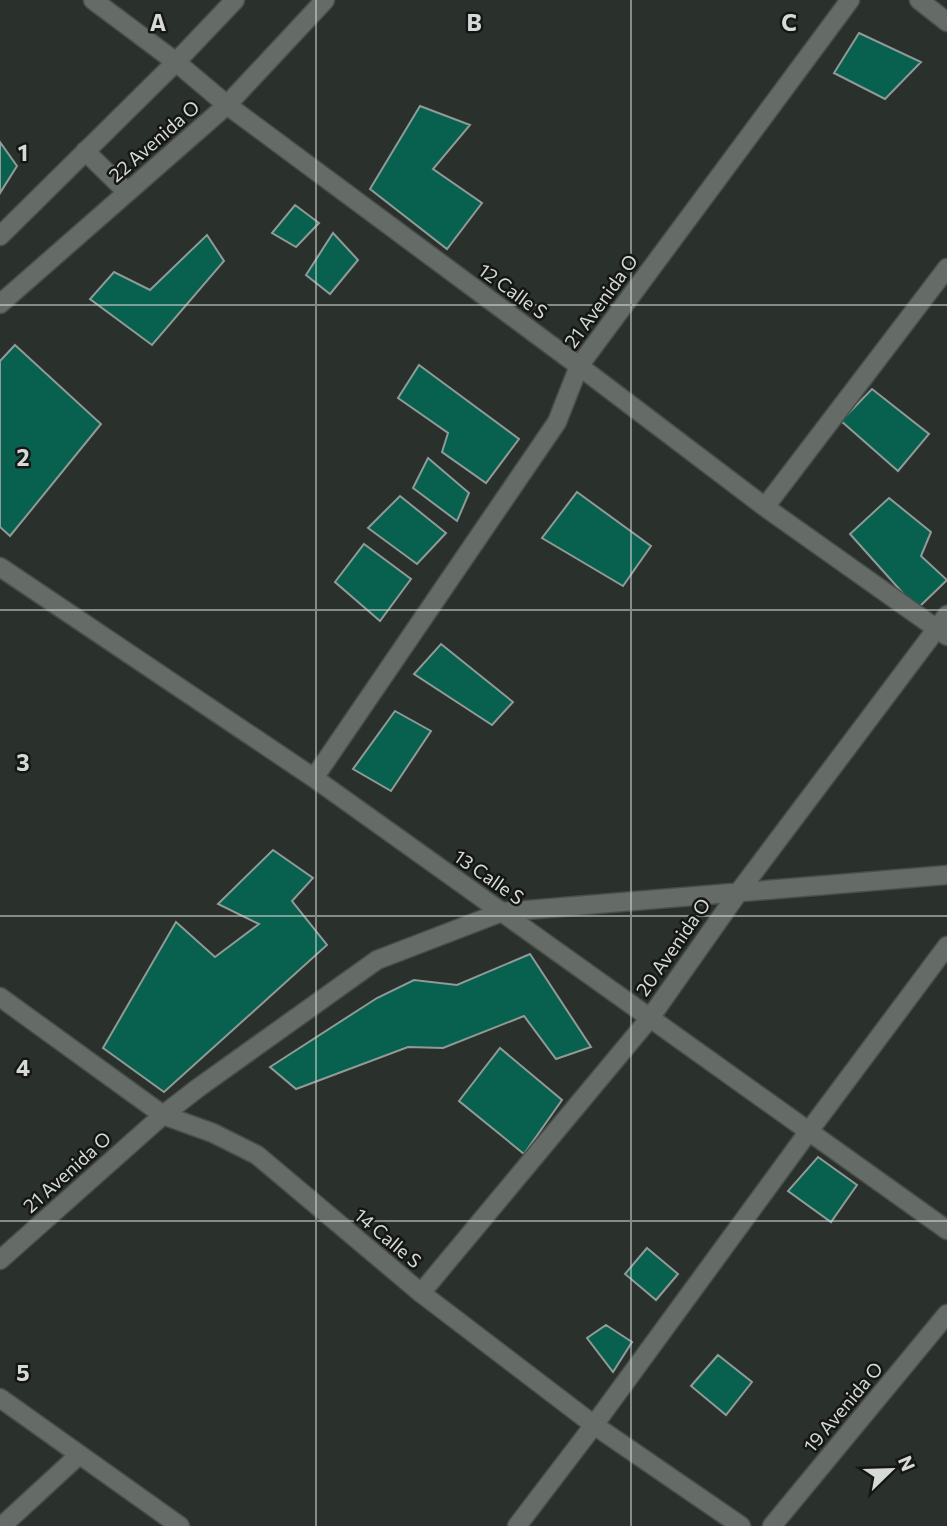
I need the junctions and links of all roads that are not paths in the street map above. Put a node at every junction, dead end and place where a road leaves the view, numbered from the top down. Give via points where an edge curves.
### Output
1 (93, 0) edge
2 (235, 0) edge
3 (325, 0) edge
4 (850, 0) edge
5 (919, 0) edge
6 (947, 22) edge
7 (176, 62) junction
8 (227, 105) junction
9 (85, 151) junction
10 (127, 192) junction
11 (0, 236) edge
12 (947, 268) edge
13 (0, 304) edge
14 (579, 366) junction
15 (765, 507) junction
16 (0, 568) edge
17 (944, 626) edge
18 (314, 778) junction
19 (947, 875) edge
20 (738, 892) junction
21 (502, 912) junction
22 (947, 946) edge
23 (0, 997) edge
24 (650, 1018) junction
25 (163, 1115) junction
26 (809, 1131) junction
27 (947, 1230) edge
28 (0, 1260) edge
29 (421, 1293) junction
30 (947, 1314) edge
31 (0, 1398) edge
32 (594, 1425) junction
33 (79, 1455) junction
34 (2, 1526) edge
35 (180, 1526) edge
36 (517, 1526) edge
37 (741, 1526) edge
38 (772, 1526) edge

1 - 7 street, 12 Calle S
2 - 7 street
3 - 8 street, 22 Avenida O
4 - 14 street, 21 Avenida O
5 - 6 street
7 - 8 street, 12 Calle S
7 - 9 street
8 - 10 street, 22 Avenida O
8 - 14 street, 12 Calle S
9 - 10 street
9 - 11 street
10 - 13 street, 22 Avenida O
12 - 15 street
14 - 15 street, 12 Calle S
14 - 18 street, 21 Avenida O via 557,422
15 - 17 street, 12 Calle S
16 - 18 street, 13 Calle S
17 - 20 street, 20 Avenida O
18 - 21 street, 13 Calle S
19 - 20 street, 21 Avenida O
20 - 21 street, 21 Avenida O
20 - 24 street, 20 Avenida O
21 - 24 street, 13 Calle S
21 - 25 street, 21 Avenida O via 376,960
22 - 26 street
23 - 25 street, 14 Calle S
24 - 26 street, 13 Calle S
24 - 29 street, 20 Avenida O
25 - 28 street, 21 Avenida O
25 - 29 street, 14 Calle S via 257,1155
26 - 27 street, 13 Calle S
26 - 32 street
29 - 32 street, 14 Calle S
30 - 38 street, 19 Avenida O
31 - 33 street
32 - 36 street
32 - 37 street, 14 Calle S
33 - 34 street
33 - 35 street

